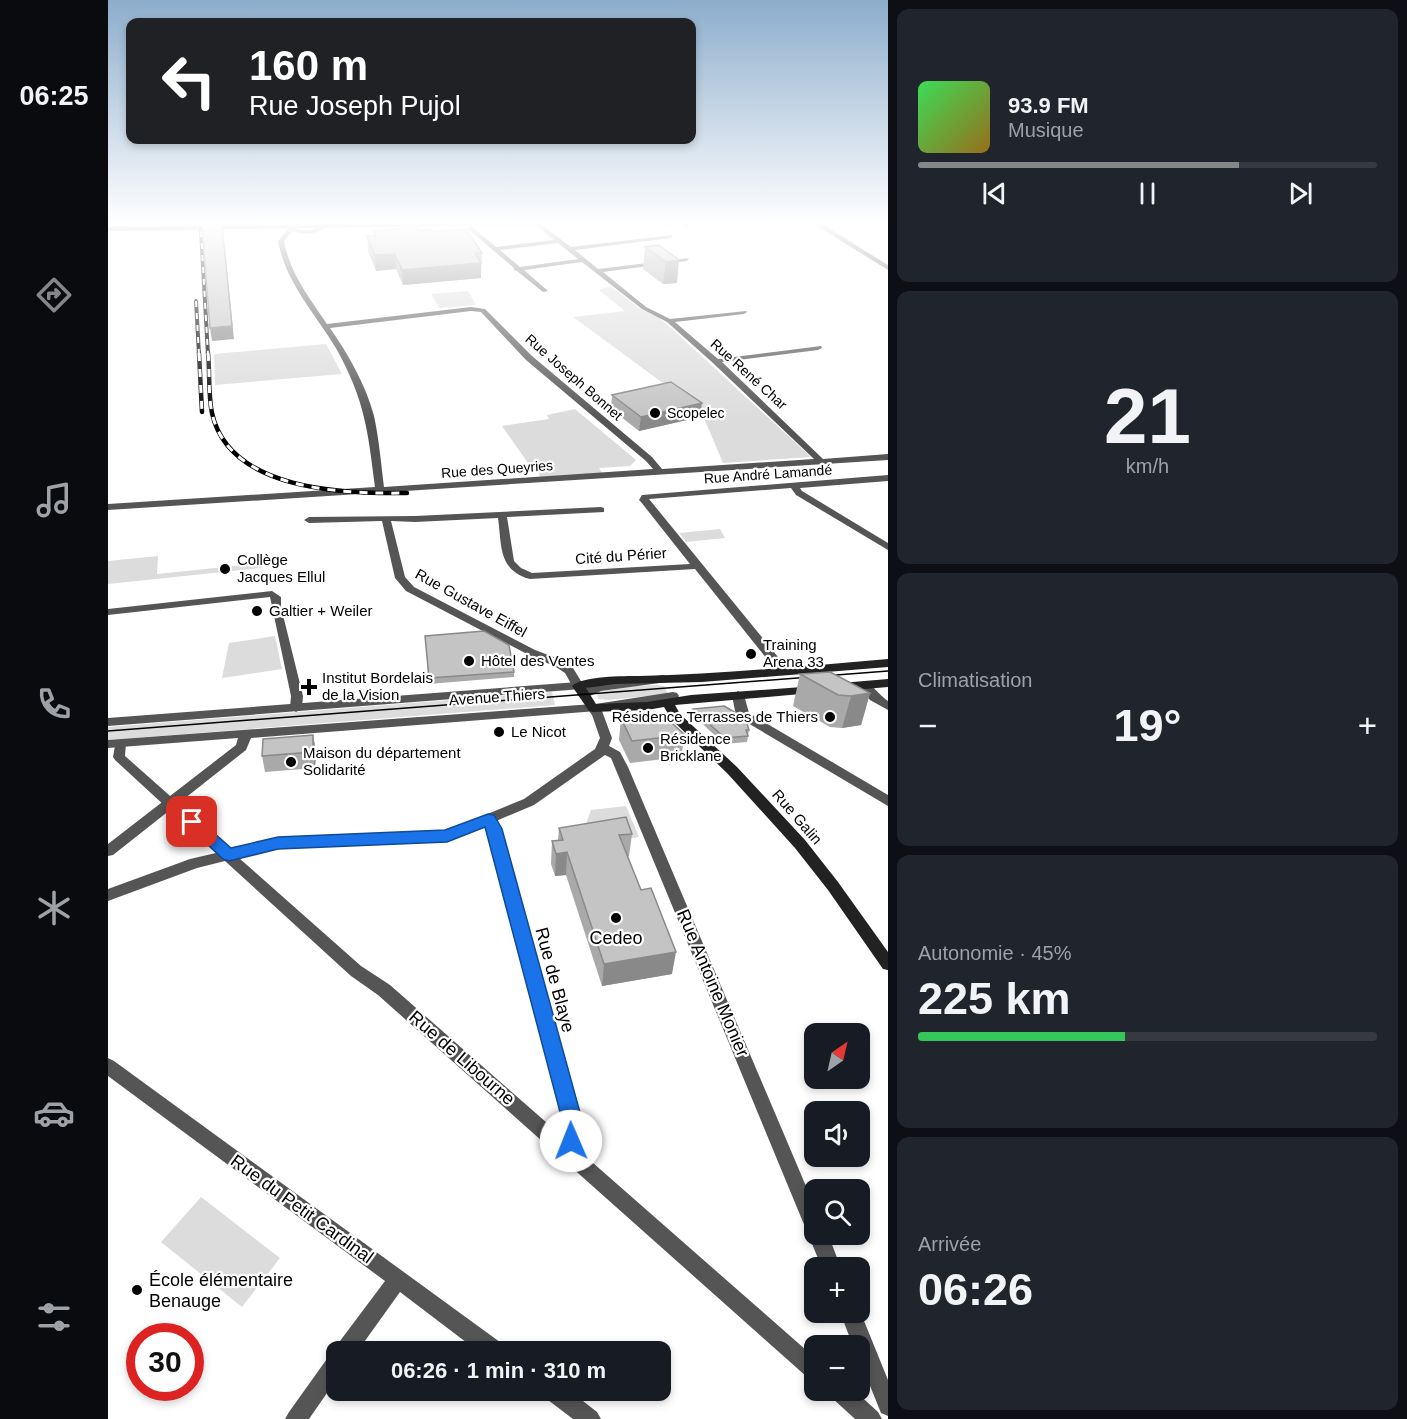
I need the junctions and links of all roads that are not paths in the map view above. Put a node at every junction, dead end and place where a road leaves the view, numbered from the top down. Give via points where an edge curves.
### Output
1 (299, 287) edge
2 (300, 287) edge
3 (540, 287) edge
4 (617, 287) edge
5 (545, 291) dead end
6 (302, 295) junction
7 (744, 312) dead end
8 (669, 321) junction
9 (325, 326) junction
10 (818, 348) dead end
11 (716, 361) junction
12 (888, 457) edge
13 (822, 462) junction
14 (660, 472) junction
15 (883, 478) edge
16 (794, 486) junction
17 (888, 486) edge
18 (380, 490) junction
19 (108, 507) edge
20 (601, 510) dead end
21 (502, 516) junction
22 (386, 518) junction
23 (309, 520) dead end
24 (888, 547) edge
25 (699, 566) junction
26 (108, 612) edge
27 (888, 663) edge
28 (783, 671) junction
29 (663, 679) junction
30 (888, 683) edge
31 (866, 685) junction
32 (581, 690) junction
33 (738, 695) junction
34 (671, 700) junction
35 (888, 706) edge
36 (296, 708) junction
37 (593, 708) junction
38 (108, 722) edge
39 (246, 733) junction
40 (114, 743) edge
41 (602, 748) junction
42 (888, 801) edge
43 (171, 803) junction
44 (488, 819) junction
45 (108, 852) edge
46 (229, 855) junction
47 (108, 895) edge
48 (888, 964) edge
49 (108, 1066) edge
50 (563, 1148) junction
51 (804, 1202) edge
52 (398, 1279) junction
53 (854, 1323) edge
54 (352, 1341) edge
55 (482, 1341) edge
56 (804, 1361) edge
57 (326, 1377) edge
58 (566, 1401) edge
59 (851, 1401) edge
60 (888, 1406) edge
61 (296, 1419) edge
62 (590, 1419) edge
63 (871, 1419) edge

1 - 6 street
2 - 6 street
3 - 5 street
4 - 8 street, Rue René Char
6 - 9 street
7 - 8 street
8 - 11 street, Rue René Char
9 - 14 street, Rue Joseph Bonnet via 483,310 529,358
9 - 18 street via 361,392 375,436
10 - 11 street
11 - 13 street, Rue René Char
12 - 13 street, Rue des Queyries
13 - 14 street, Rue des Queyries
14 - 18 street, Rue des Queyries
15 - 16 street, Rue André Lamandé
15 - 17 street
16 - 24 street
16 - 25 street, Rue André Lamandé via 649,495 644,500
18 - 19 street, Rue des Queyries
20 - 21 street
21 - 22 street
21 - 25 street, Cité du Périer via 509,562 525,574
22 - 23 street
22 - 32 street, Rue Gustave Eiffel via 400,578 410,589 560,664
25 - 28 street
26 - 36 street via 272,594 276,597 297,696
27 - 28 main road
28 - 29 main road
29 - 32 street, Avenue Thiers
29 - 34 main road, Rue Galin via 677,688
30 - 31 main road, Avenue Thiers
31 - 33 main road, Avenue Thiers
31 - 35 street via 874,697
32 - 36 street, Avenue Thiers
32 - 37 main road
33 - 34 main road, Avenue Thiers
33 - 42 street via 745,716
34 - 37 main road, Avenue Thiers
34 - 48 main road, Rue Galin via 676,717 794,837
36 - 38 street, Avenue Thiers
37 - 39 street, Avenue Thiers
37 - 41 street via 606,738
39 - 40 street, Avenue Thiers
39 - 43 street via 242,747
40 - 43 street, Rue de Libourne via 119,756
41 - 44 street via 529,802
41 - 51 street, Rue Antoine Monier via 616,755 622,767
43 - 45 street
43 - 46 street, Rue de Libourne
44 - 46 street via 447,836 278,843
44 - 50 street, Rue de Blaye via 494,829 574,1127 571,1141
46 - 47 street via 171,870
46 - 50 street, Rue de Libourne via 356,971 384,990
49 - 52 street, Rue du Petit Cardinal
50 - 56 street, Rue de Libourne
52 - 54 street
52 - 55 street, Rue du Petit Cardinal
53 - 60 street
57 - 61 street
58 - 62 street
59 - 63 street

